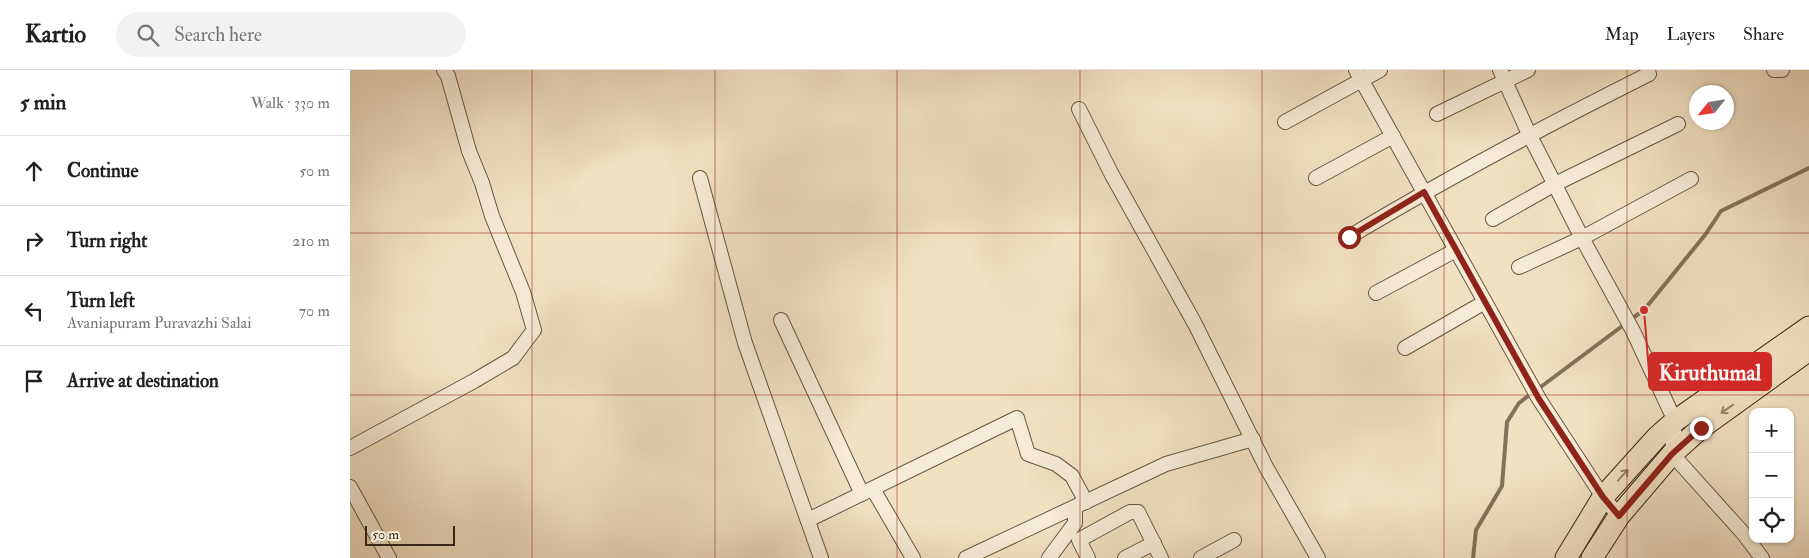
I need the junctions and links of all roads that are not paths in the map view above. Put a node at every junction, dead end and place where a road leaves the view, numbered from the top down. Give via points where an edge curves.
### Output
1 (444, 70) edge
2 (1380, 70) edge
3 (1528, 70) edge
4 (1774, 70) edge
5 (1782, 70) edge
6 (1649, 74) dead end
7 (1359, 75) edge
8 (1502, 76) edge
9 (1079, 110) dead end
10 (1438, 114) dead end
11 (1285, 122) dead end
12 (1678, 124) dead end
13 (1529, 134) junction
14 (1393, 136) junction
15 (700, 178) dead end
16 (1316, 178) dead end
17 (1691, 179) dead end
18 (1555, 184) junction
19 (1424, 192) junction
20 (1493, 219) dead end
21 (1349, 237) dead end
22 (1582, 238) junction
23 (1456, 250) junction
24 (1519, 267) dead end
25 (1376, 293) dead end
26 (1485, 302) junction
27 (780, 320) dead end
28 (1809, 328) edge
29 (1405, 348) dead end
30 (1809, 350) edge
31 (1675, 421) junction
32 (1253, 439) junction
33 (350, 448) edge
34 (1672, 454) junction
35 (350, 487) edge
36 (867, 491) junction
37 (1603, 497) junction
38 (1080, 505) junction
39 (1619, 516) junction
40 (808, 520) junction
41 (1234, 540) dead end
42 (1154, 543) junction
43 (389, 558) edge
44 (821, 558) edge
45 (913, 558) edge
46 (966, 558) edge
47 (1049, 558) edge
48 (1088, 558) edge
49 (1125, 558) edge
50 (1161, 558) edge
51 (1201, 558) edge
52 (1318, 558) edge
53 (1566, 558) edge
54 (1592, 558) edge
55 (1762, 558) edge

1 - 33 street via 469,151 523,292 534,330 512,358
2 - 7 street
3 - 8 street
4 - 5 street
6 - 13 street
7 - 11 street
7 - 14 street
8 - 10 street
8 - 13 street
9 - 32 street
12 - 18 street
13 - 18 street
13 - 19 street
14 - 16 street
14 - 19 street
15 - 40 street via 745,343
17 - 22 street
18 - 20 street
18 - 22 street
19 - 21 street
19 - 23 street
22 - 24 street
22 - 31 street via 1633,331
23 - 25 street
23 - 26 street
26 - 29 street
26 - 37 street via 1539,399
27 - 36 street
28 - 31 main road
30 -> 34 main road via 1701,428
31 - 34 street
37 -> 31 main road
32 - 38 street via 1166,464
32 - 52 street
34 - 39 main road
34 - 55 street
35 - 43 street
36 - 38 street via 1017,418 1028,454 1056,464 1072,476
36 - 40 street
36 - 45 street
37 - 39 street
37 - 53 main road
38 - 46 street
38 - 47 street via 1075,523
39 - 54 main road
40 - 44 street
41 - 51 street
42 - 48 street via 1138,512 1130,512 1079,540
42 - 49 street
42 - 50 street

